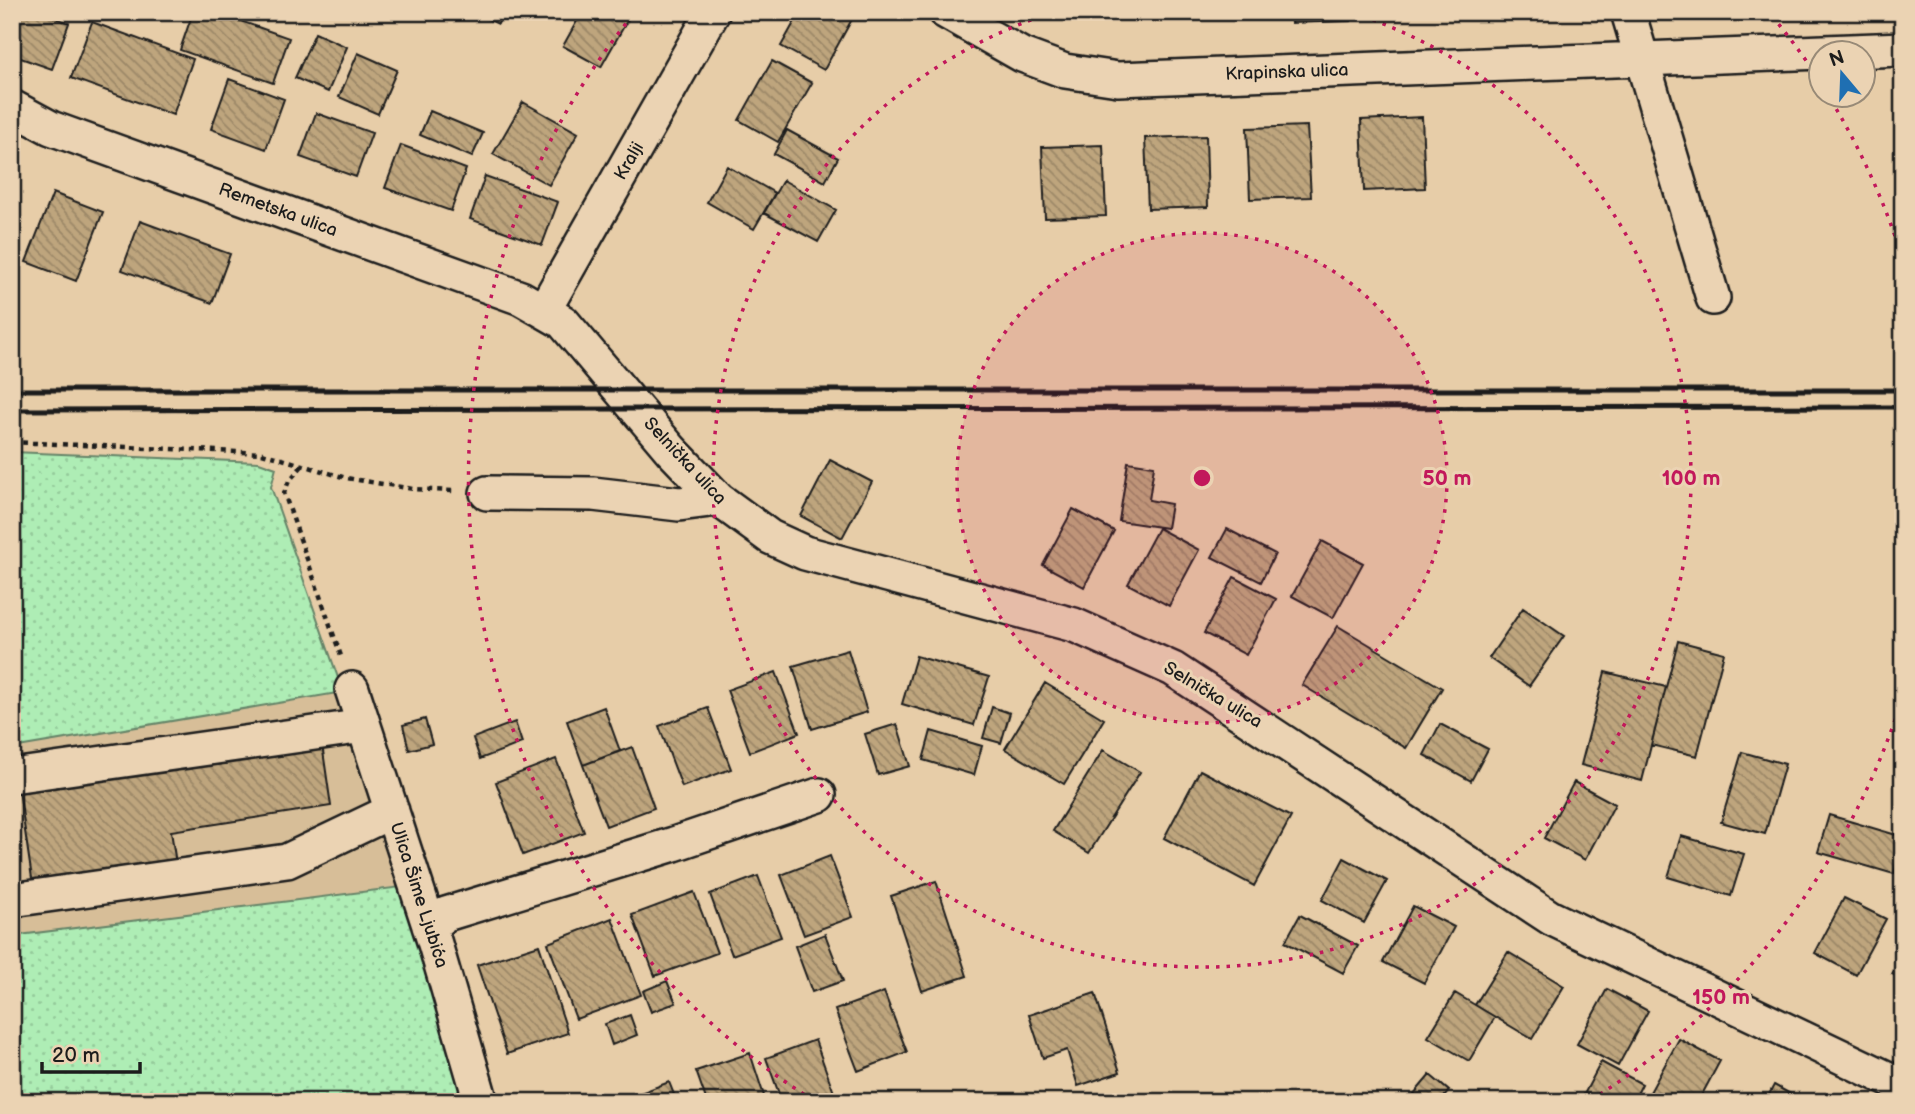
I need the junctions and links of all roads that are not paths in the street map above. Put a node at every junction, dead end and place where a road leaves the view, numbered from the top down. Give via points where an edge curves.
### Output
1 (713, 12) edge
2 (946, 12) edge
3 (1628, 12) edge
4 (1903, 49) edge
5 (1642, 58) junction
6 (12, 107) edge
7 (1713, 298) dead end
8 (544, 310) junction
9 (487, 493) road end
10 (718, 499) junction
11 (352, 689) road end
12 (364, 726) junction
13 (12, 776) edge
14 (819, 795) dead end
15 (392, 811) junction
16 (12, 900) edge
17 (429, 926) junction
18 (1903, 1086) edge
19 (481, 1102) edge

1 - 8 street, Kralji
2 - 5 street, Krapinska ulica via 1022,55 1065,71 1118,79
3 - 5 street
4 - 5 street, Krapinska ulica
5 - 7 street
6 - 8 street, Remetska ulica via 51,128 522,298
8 - 10 street, Selnička ulica via 582,342
9 - 10 street via 593,494 679,504
10 - 18 street, Selnička ulica via 770,537 805,552 1074,625 1173,668 1551,918
11 - 12 street, Ulica Šime Ljubića
12 - 13 street
12 - 15 street, Ulica Šime Ljubića
14 - 17 street via 446,914
15 - 16 street via 287,861
15 - 17 street, Ulica Šime Ljubića
17 - 19 street, Ulica Šime Ljubića

